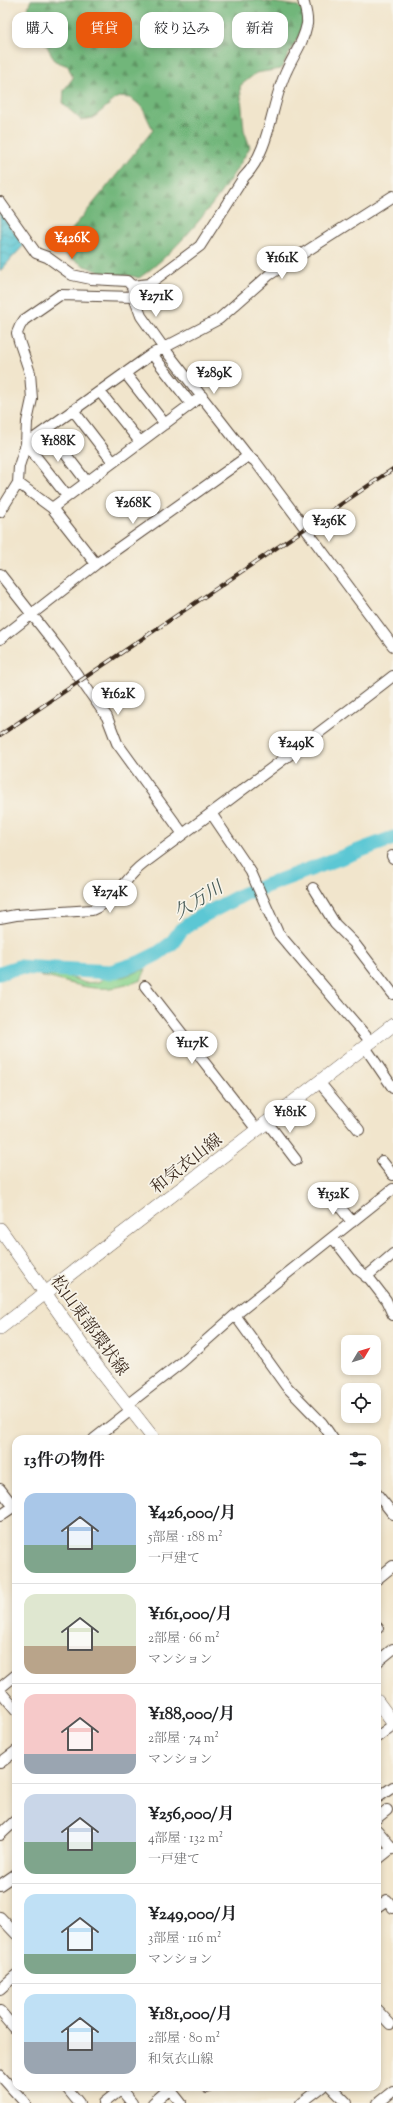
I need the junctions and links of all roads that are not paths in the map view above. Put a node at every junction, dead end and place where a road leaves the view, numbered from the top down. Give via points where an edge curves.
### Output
1 (303, 0) edge
2 (393, 196) edge
3 (0, 202) edge
4 (132, 286) junction
5 (134, 297) junction
6 (163, 347) junction
7 (152, 354) junction
8 (125, 373) junction
9 (100, 392) junction
10 (202, 396) junction
11 (191, 404) junction
12 (74, 410) junction
13 (165, 424) junction
14 (47, 430) junction
15 (140, 442) junction
16 (26, 444) junction
17 (248, 456) junction
18 (113, 462) junction
19 (87, 482) junction
20 (18, 483) junction
21 (67, 496) junction
22 (52, 508) junction
23 (0, 512) edge
24 (96, 564) junction
25 (0, 574) edge
26 (32, 613) junction
27 (0, 639) edge
28 (393, 646) edge
29 (393, 676) edge
30 (211, 813) junction
31 (183, 834) junction
32 (312, 888) dead end
33 (0, 918) edge
34 (145, 986) dead end
35 (393, 994) edge
36 (393, 1025) edge
37 (368, 1045) junction
38 (319, 1082) junction
39 (391, 1082) edge
40 (262, 1126) junction
41 (359, 1130) dead end
42 (296, 1160) dead end
43 (382, 1161) dead end
44 (393, 1174) edge
45 (393, 1188) edge
46 (331, 1196) dead end
47 (352, 1222) junction
48 (0, 1229) edge
49 (333, 1238) junction
50 (393, 1254) edge
51 (366, 1276) junction
52 (45, 1294) junction
53 (235, 1315) junction
54 (393, 1315) edge
55 (0, 1328) edge
56 (129, 1408) junction
57 (99, 1435) edge
58 (151, 1435) edge
59 (330, 1435) edge
60 (0, 1489) edge
61 (381, 1499) edge
62 (12, 1503) edge
63 (12, 1508) edge
64 (393, 1514) edge
65 (0, 1516) edge
66 (393, 1566) edge
67 (381, 1576) edge
68 (393, 1649) edge
69 (381, 1659) edge
70 (12, 1678) edge
71 (0, 1688) edge
72 (0, 1691) edge
73 (12, 1705) edge
74 (381, 1706) edge
75 (392, 1719) edge
76 (381, 1732) edge
77 (12, 1754) edge
78 (0, 1763) edge
79 (393, 1787) edge
80 (381, 1795) edge
81 (387, 1810) dead end
82 (381, 1815) edge
83 (12, 1824) edge
84 (381, 1834) edge
85 (0, 1835) edge
86 (393, 1848) edge
87 (381, 1857) edge
88 (12, 1877) edge
89 (0, 1885) edge
90 (381, 1904) edge
91 (393, 1908) edge
92 (0, 1917) edge
93 (12, 1930) edge
94 (12, 1978) edge
95 (0, 1989) edge
96 (0, 2011) edge
97 (381, 2014) edge
98 (390, 2024) dead end
99 (12, 2025) edge
100 (0, 2075) edge
101 (12, 2088) edge
102 (14, 2091) edge
103 (69, 2091) edge
104 (118, 2091) edge
105 (124, 2091) edge
106 (167, 2091) edge
107 (172, 2091) edge
108 (317, 2091) edge
109 (335, 2091) edge
110 (393, 2091) edge
111 (25, 2103) edge
112 (79, 2103) edge
113 (104, 2103) edge
114 (132, 2103) edge
115 (153, 2103) edge
116 (181, 2103) edge
117 (301, 2103) edge
118 (347, 2103) edge
119 (378, 2103) edge

1 - 4 street via 307,22 304,37 286,72 270,124 252,169 244,176 200,246 149,284
2 - 6 street via 270,275 219,319
3 - 4 street via 36,253 53,261 72,275 127,281
4 - 5 street
5 - 6 street via 141,316
5 - 16 street via 60,295 24,320 18,333 32,388 26,422
6 - 7 street
6 - 10 street
7 - 8 street
7 - 11 street
8 - 9 street
8 - 13 street
9 - 12 street
9 - 15 street
10 - 11 street
10 - 17 street
11 - 13 street
12 - 14 street
12 - 18 street
13 - 15 street
14 - 16 street
14 - 19 street
15 - 18 street
16 - 20 street via 19,466
16 - 21 street
17 - 24 street
17 - 28 street via 255,461
18 - 19 street
19 - 21 street
20 - 22 street
20 - 23 street
21 - 22 street
22 - 24 street
24 - 26 street
25 - 26 street
26 - 27 street
26 - 31 street via 106,717 116,743
29 - 30 street
30 - 31 street
30 - 37 street via 256,881 278,933 330,992
31 - 33 street via 139,867 114,897 101,906 92,910
32 - 35 street via 335,924 354,943
34 - 40 street
36 - 37 main road, 和気衣山線
37 - 38 main road, 和気衣山線
37 - 39 street
38 - 40 main road, 和気衣山線
38 - 41 street
40 - 42 street
40 - 52 main road, 和気衣山線
43 - 44 street
45 - 47 street
46 - 47 street
47 - 49 street
48 - 52 main road, 松山東部環状線
49 - 51 street via 357,1269
49 - 53 street
50 - 51 street
51 - 54 street via 386,1300
52 - 55 main road, 和気衣山線
52 - 56 main road, 松山東部環状線
53 - 56 street
53 - 59 street via 286,1386
56 - 57 street
56 - 58 main road, 松山東部環状線
60 - 62 street
61 - 64 street
63 - 65 street
66 - 67 street
68 - 69 street
70 - 71 street
72 - 73 street
74 - 75 main road
75 - 76 street
77 - 78 street
79 - 80 street
81 - 82 street
83 - 85 street
84 - 86 street
86 - 87 street
88 - 89 street
90 - 91 street via 387,1900
92 - 93 street
94 - 95 street
96 - 99 street
97 - 98 street
100 - 101 street
102 - 111 street
103 - 112 street
104 - 113 street
105 - 114 street
106 - 115 street
107 - 116 street
108 - 117 street
109 - 118 street
110 - 119 street

